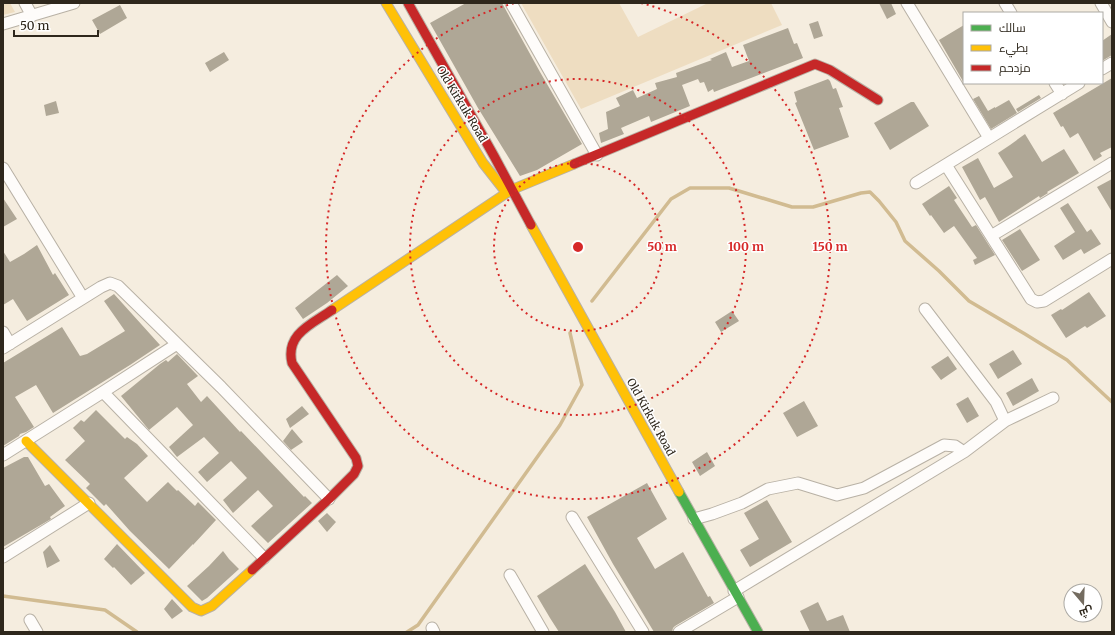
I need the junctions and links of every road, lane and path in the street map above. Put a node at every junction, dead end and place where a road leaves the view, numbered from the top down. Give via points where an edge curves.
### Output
1 (25, 3) edge
2 (74, 3) edge
3 (386, 3) edge
4 (408, 3) edge
5 (511, 3) edge
6 (907, 3) edge
7 (1005, 3) edge
8 (1101, 3) edge
9 (1010, 12) edge
10 (32, 16) junction
11 (1112, 22) edge
12 (3, 24) edge
13 (1112, 63) edge
14 (1103, 68) edge
15 (1056, 84) edge
16 (1077, 84) edge
17 (1062, 94) junction
18 (878, 100) dead end
19 (989, 138) junction
20 (597, 154) junction
21 (1112, 163) edge
22 (946, 165) junction
23 (3, 168) edge
24 (916, 183) dead end
25 (509, 192) junction
26 (992, 236) junction
27 (1112, 259) edge
28 (83, 298) junction
29 (925, 309) dead end
30 (3, 332) edge
31 (177, 344) junction
32 (7, 346) edge
33 (103, 392) junction
34 (1053, 398) dead end
35 (1005, 421) junction
36 (26, 441) junction
37 (964, 452) junction
38 (3, 455) edge
39 (329, 498) junction
40 (89, 503) junction
41 (572, 518) dead end
42 (694, 519) junction
43 (3, 557) edge
44 (264, 558) junction
45 (510, 575) dead end
46 (736, 594) junction
47 (30, 620) dead end
48 (37, 632) edge
49 (543, 632) edge
50 (643, 632) edge
51 (679, 632) edge
52 (758, 632) edge

1 - 10 street
2 - 10 street
3 - 25 street, Old Kirkuk Road via 483,163
4 - 25 street, Old Kirkuk Road via 494,156
5 - 20 street
6 - 19 street
7 - 9 street
8 - 11 street
10 - 12 street
13 - 14 street
15 - 17 street
16 - 17 street
17 - 19 street
18 - 20 street via 830,70 815,64
19 - 22 street
20 - 25 street
21 - 26 street
22 - 24 street
22 - 26 street
23 - 28 street
25 - 39 street via 303,330 293,341 290,349 292,364 356,458 358,466 354,474
25 - 42 street, Old Kirkuk Road via 524,213
26 - 27 street via 1031,299 1037,302 1044,301
28 - 31 street via 110,283 118,286
28 - 32 street
29 - 35 street via 996,402
30 - 32 street
31 - 33 street
31 - 39 street
33 - 36 street
33 - 44 street
34 - 35 street
35 - 37 street
36 - 38 street
36 - 40 street
37 - 42 street via 955,446 944,445 864,488 837,495 798,483 768,489 742,503
37 - 46 street
39 - 44 street
40 - 43 street
40 - 44 street via 192,607 201,611 212,606
41 - 50 street
42 - 46 street, Old Kirkuk Road
45 - 49 street
46 - 51 street
46 - 52 street, Old Kirkuk Road
47 - 48 street

